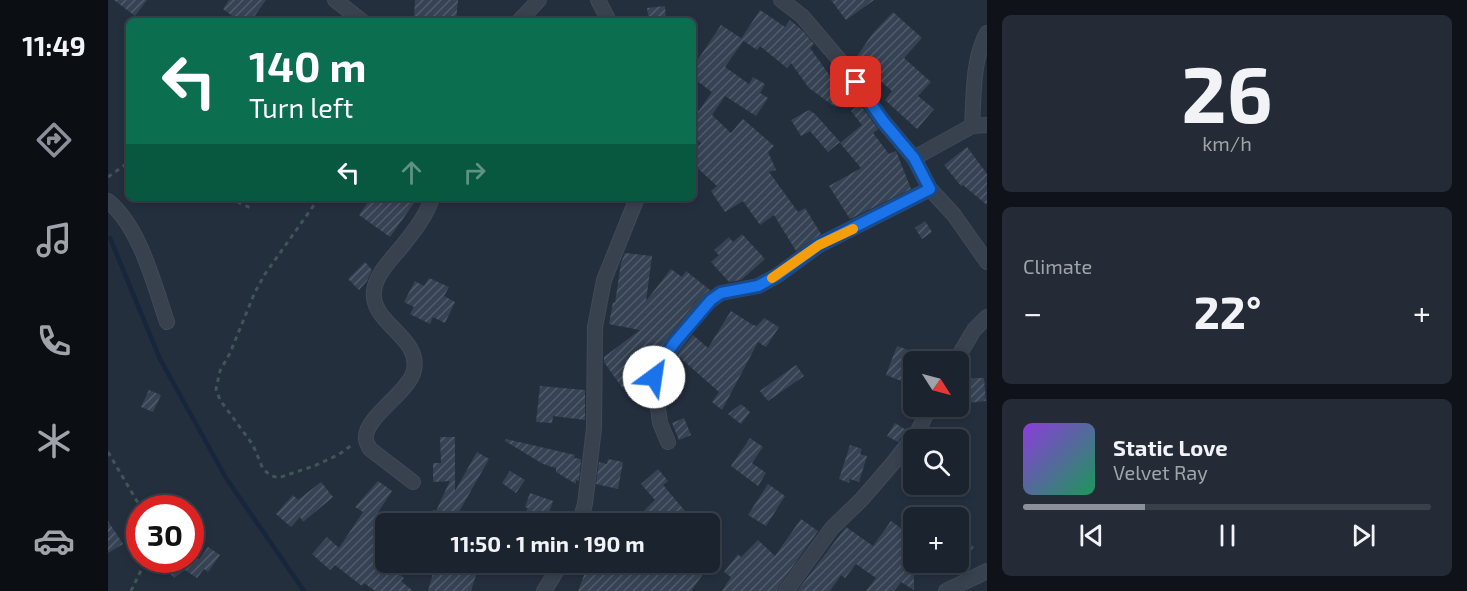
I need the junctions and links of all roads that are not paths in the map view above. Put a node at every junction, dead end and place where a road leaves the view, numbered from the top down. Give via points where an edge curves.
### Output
1 (336, 0) edge
2 (539, 0) edge
3 (598, 0) edge
4 (781, 0) edge
5 (358, 18) edge
6 (522, 18) edge
7 (607, 18) edge
8 (987, 33) edge
9 (987, 125) edge
10 (972, 126) junction
11 (914, 158) junction
12 (930, 189) junction
13 (108, 201) edge
14 (431, 201) edge
15 (636, 201) edge
16 (987, 262) edge
17 (987, 317) edge
18 (166, 322) dead end
19 (962, 351) edge
20 (925, 417) edge
21 (668, 442) dead end
22 (413, 482) dead end
23 (582, 513) edge
24 (987, 571) edge
25 (555, 573) edge
26 (544, 591) edge
27 (786, 591) edge
28 (946, 591) edge

1 - 5 street
2 - 6 street
3 - 7 street
4 - 11 street via 802,16 842,63
8 - 10 street via 977,66
9 - 10 street
10 - 11 street
11 - 12 street
12 - 16 street
12 - 21 street via 819,245 758,286 721,293 703,306 654,377 660,423
13 - 18 street via 128,224 140,248
14 - 22 street via 427,213 389,262 374,290 378,310 414,356 414,371 365,435 370,449
15 - 23 street via 604,280 595,327 594,428
17 - 19 street
20 - 27 street via 893,463 832,528
24 - 28 street
25 - 26 street

